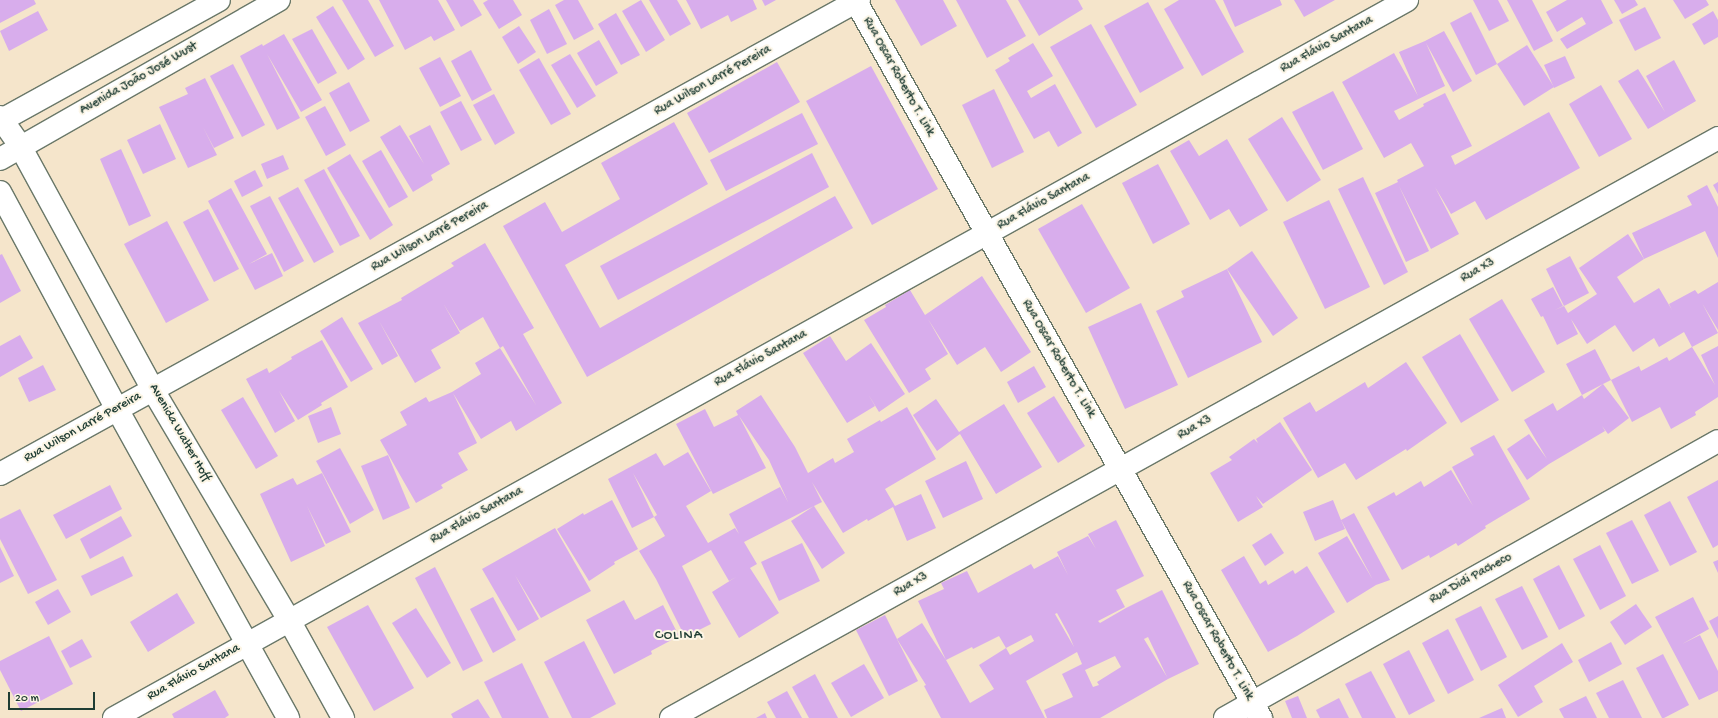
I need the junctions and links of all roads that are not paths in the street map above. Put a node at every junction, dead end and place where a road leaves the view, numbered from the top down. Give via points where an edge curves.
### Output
1 (219, 0) edge
2 (226, 0) edge
3 (279, 0) edge
4 (1407, 0) edge
5 (857, 1) edge
6 (238, 23) junction
7 (1, 119) edge
8 (1718, 138) edge
9 (20, 146) junction
10 (0, 159) edge
11 (0, 192) edge
12 (987, 234) junction
13 (153, 390) junction
14 (117, 408) junction
15 (1718, 441) edge
16 (1120, 469) junction
17 (0, 474) edge
18 (290, 620) junction
19 (247, 644) junction
20 (1256, 710) edge
21 (114, 718) edge
22 (288, 718) edge
23 (343, 718) edge
24 (671, 718) edge
25 (1225, 718) edge

1 - 7 street
2 - 6 street
3 - 6 street, Avenida João José Wust
4 - 12 street, Rua Flávio Santana
5 - 12 street, Rua Oscar Roberto T. Link
5 - 13 street, Rua Wilson Larré Pereira
6 - 9 street, Avenida João José Wust
7 - 9 street, Avenida Walter Hoff
8 - 16 street, Rua X3
9 - 10 street, Avenida João José Wust
9 - 13 street, Avenida Walter Hoff
11 - 14 street
12 - 16 street, Rua Oscar Roberto T. Link
12 - 18 street, Rua Flávio Santana
13 - 14 street, Rua Wilson Larré Pereira
13 - 18 street, Avenida Walter Hoff
14 - 17 street, Rua Wilson Larré Pereira
14 - 19 street
15 - 20 street, Rua Didi Pacheco
16 - 20 street, Rua Oscar Roberto T. Link
16 - 24 street, Rua X3
18 - 19 street, Rua Flávio Santana
18 - 23 street, Avenida Walter Hoff
19 - 21 street, Rua Flávio Santana
19 - 22 street
20 - 25 street, Rua Didi Pacheco

